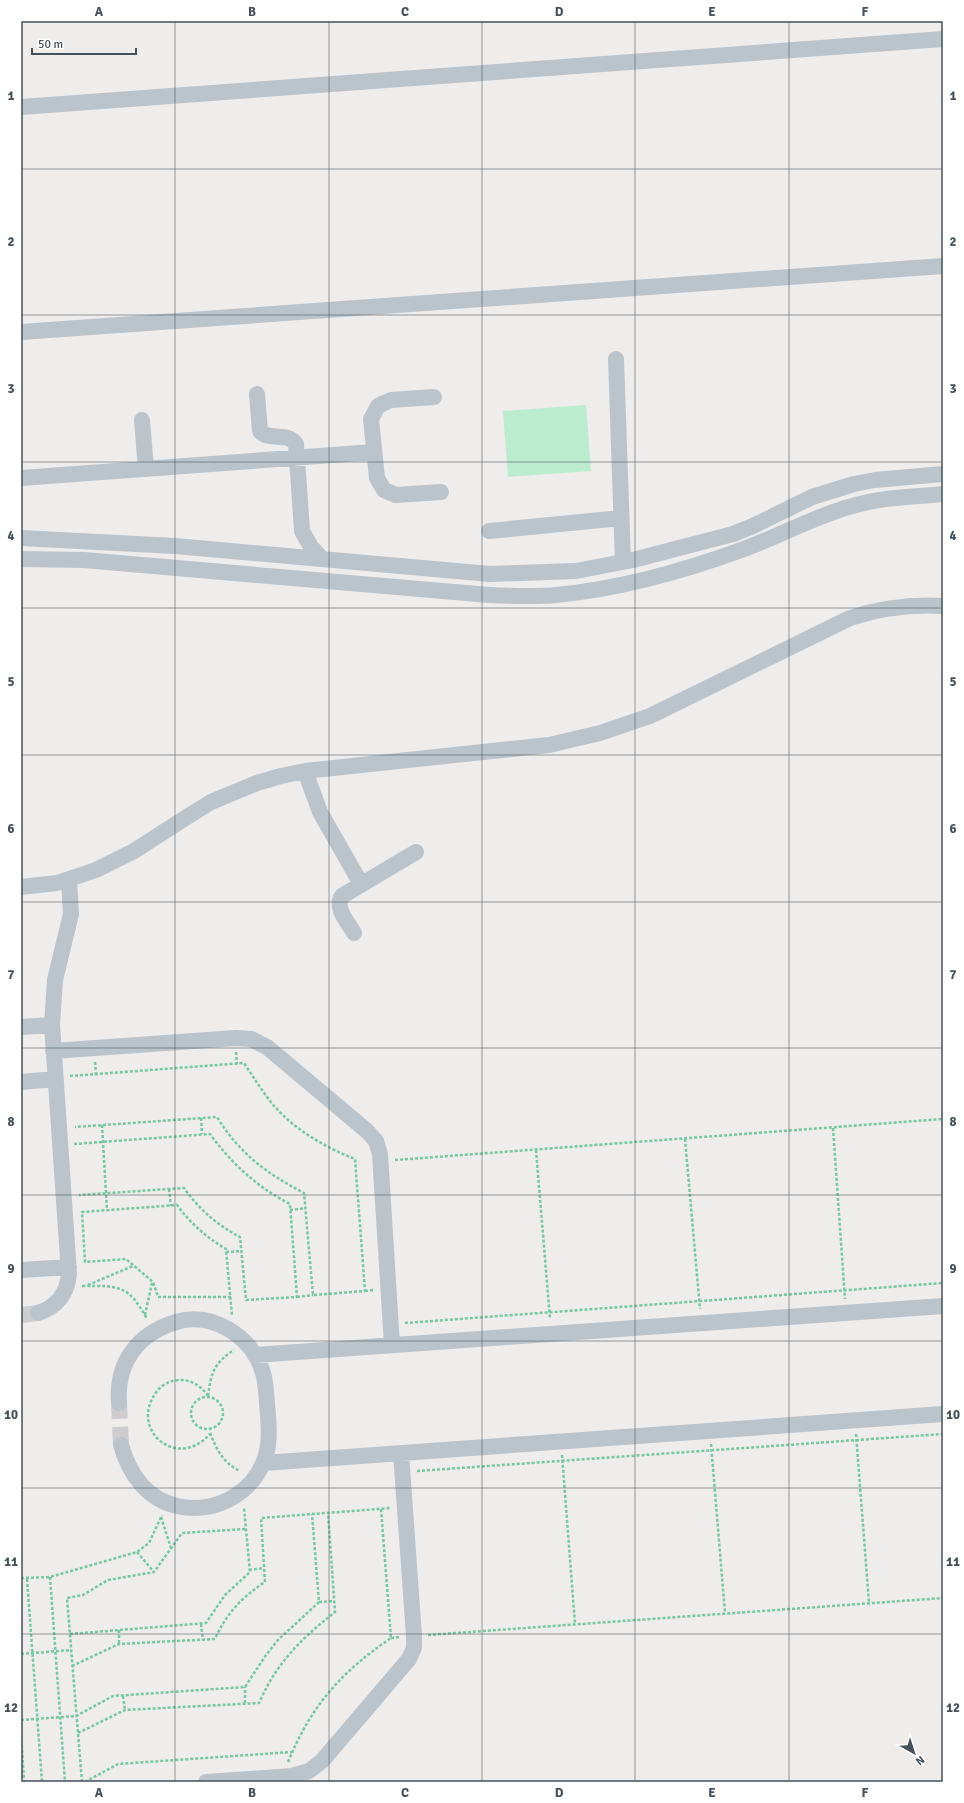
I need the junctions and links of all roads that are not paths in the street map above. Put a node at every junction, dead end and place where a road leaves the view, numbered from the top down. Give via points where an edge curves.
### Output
1 (943, 39) edge
2 (21, 107) edge
3 (943, 266) edge
4 (21, 332) edge
5 (616, 359) dead end
6 (257, 394) dead end
7 (434, 397) dead end
8 (142, 420) dead end
9 (374, 452) junction
10 (298, 458) junction
11 (146, 469) junction
12 (943, 474) edge
13 (21, 478) edge
14 (441, 492) dead end
15 (943, 494) edge
16 (621, 518) junction
17 (302, 531) junction
18 (489, 531) dead end
19 (21, 538) edge
20 (672, 550) junction
21 (278, 555) junction
22 (21, 559) edge
23 (322, 559) junction
24 (623, 562) junction
25 (586, 570) junction
26 (676, 571) junction
27 (588, 591) junction
28 (943, 606) edge
29 (305, 771) junction
30 (416, 852) dead end
31 (69, 880) junction
32 (361, 884) junction
33 (29, 887) edge
34 (354, 933) dead end
35 (52, 1025) junction
36 (21, 1028) edge
37 (53, 1051) junction
38 (55, 1078) junction
39 (21, 1082) edge
40 (69, 1267) junction
41 (21, 1270) edge
42 (943, 1306) edge
43 (38, 1314) tunnel mouth
44 (392, 1345) junction
45 (251, 1350) junction
46 (119, 1403) tunnel mouth
47 (943, 1414) edge
48 (121, 1445) tunnel mouth
49 (401, 1453) junction
50 (260, 1469) junction
51 (300, 1778) edge
52 (206, 1782) edge

1 - 2 lane
3 - 4 lane
5 - 16 lane
6 - 10 lane via 260,431 268,436 290,438 297,447
7 - 9 lane via 391,400 378,406 371,419
8 - 11 lane
9 - 10 lane
9 - 14 lane via 377,478 387,492 396,495
10 - 11 lane
10 - 17 lane
11 - 13 lane
12 - 20 lane via 875,480 833,490 812,497 733,534
15 - 26 lane via 857,504 744,549
16 - 18 lane
16 - 24 lane
17 - 21 lane via 292,545
17 - 23 lane
19 - 21 lane via 121,542
20 - 24 lane
20 - 26 lane via 677,560
21 - 23 lane
22 - 27 lane via 84,560 522,597
23 - 25 lane via 490,574
24 - 25 lane
25 - 27 lane via 584,581
26 - 27 lane
28 - 29 lane via 882,609 850,618 650,716 600,733 549,745
29 - 31 lane via 257,783 211,802 134,851
29 - 32 lane via 320,812
30 - 32 lane
31 - 33 lane
31 - 35 lane via 71,914 55,980
32 - 34 lane via 342,896 339,902 340,909
35 - 36 lane
35 - 37 lane
37 - 38 lane
37 - 44 lane via 251,1039 267,1047 367,1131 376,1141 380,1154
38 - 39 lane
38 - 40 lane
40 - 41 lane
40 - 43 lane via 68,1283 61,1299
42 - 44 lane
44 - 45 lane
45 - 46 lane via 228,1328 203,1320 178,1321 154,1332 135,1347 128,1357 120,1380
45 - 50 lane via 262,1370 269,1428 268,1446
47 - 49 lane
48 - 50 lane via 137,1480 155,1497 164,1510 206,1508 225,1502 243,1492
49 - 50 lane
49 - 51 lane via 414,1636 412,1653 322,1761
51 - 52 lane

